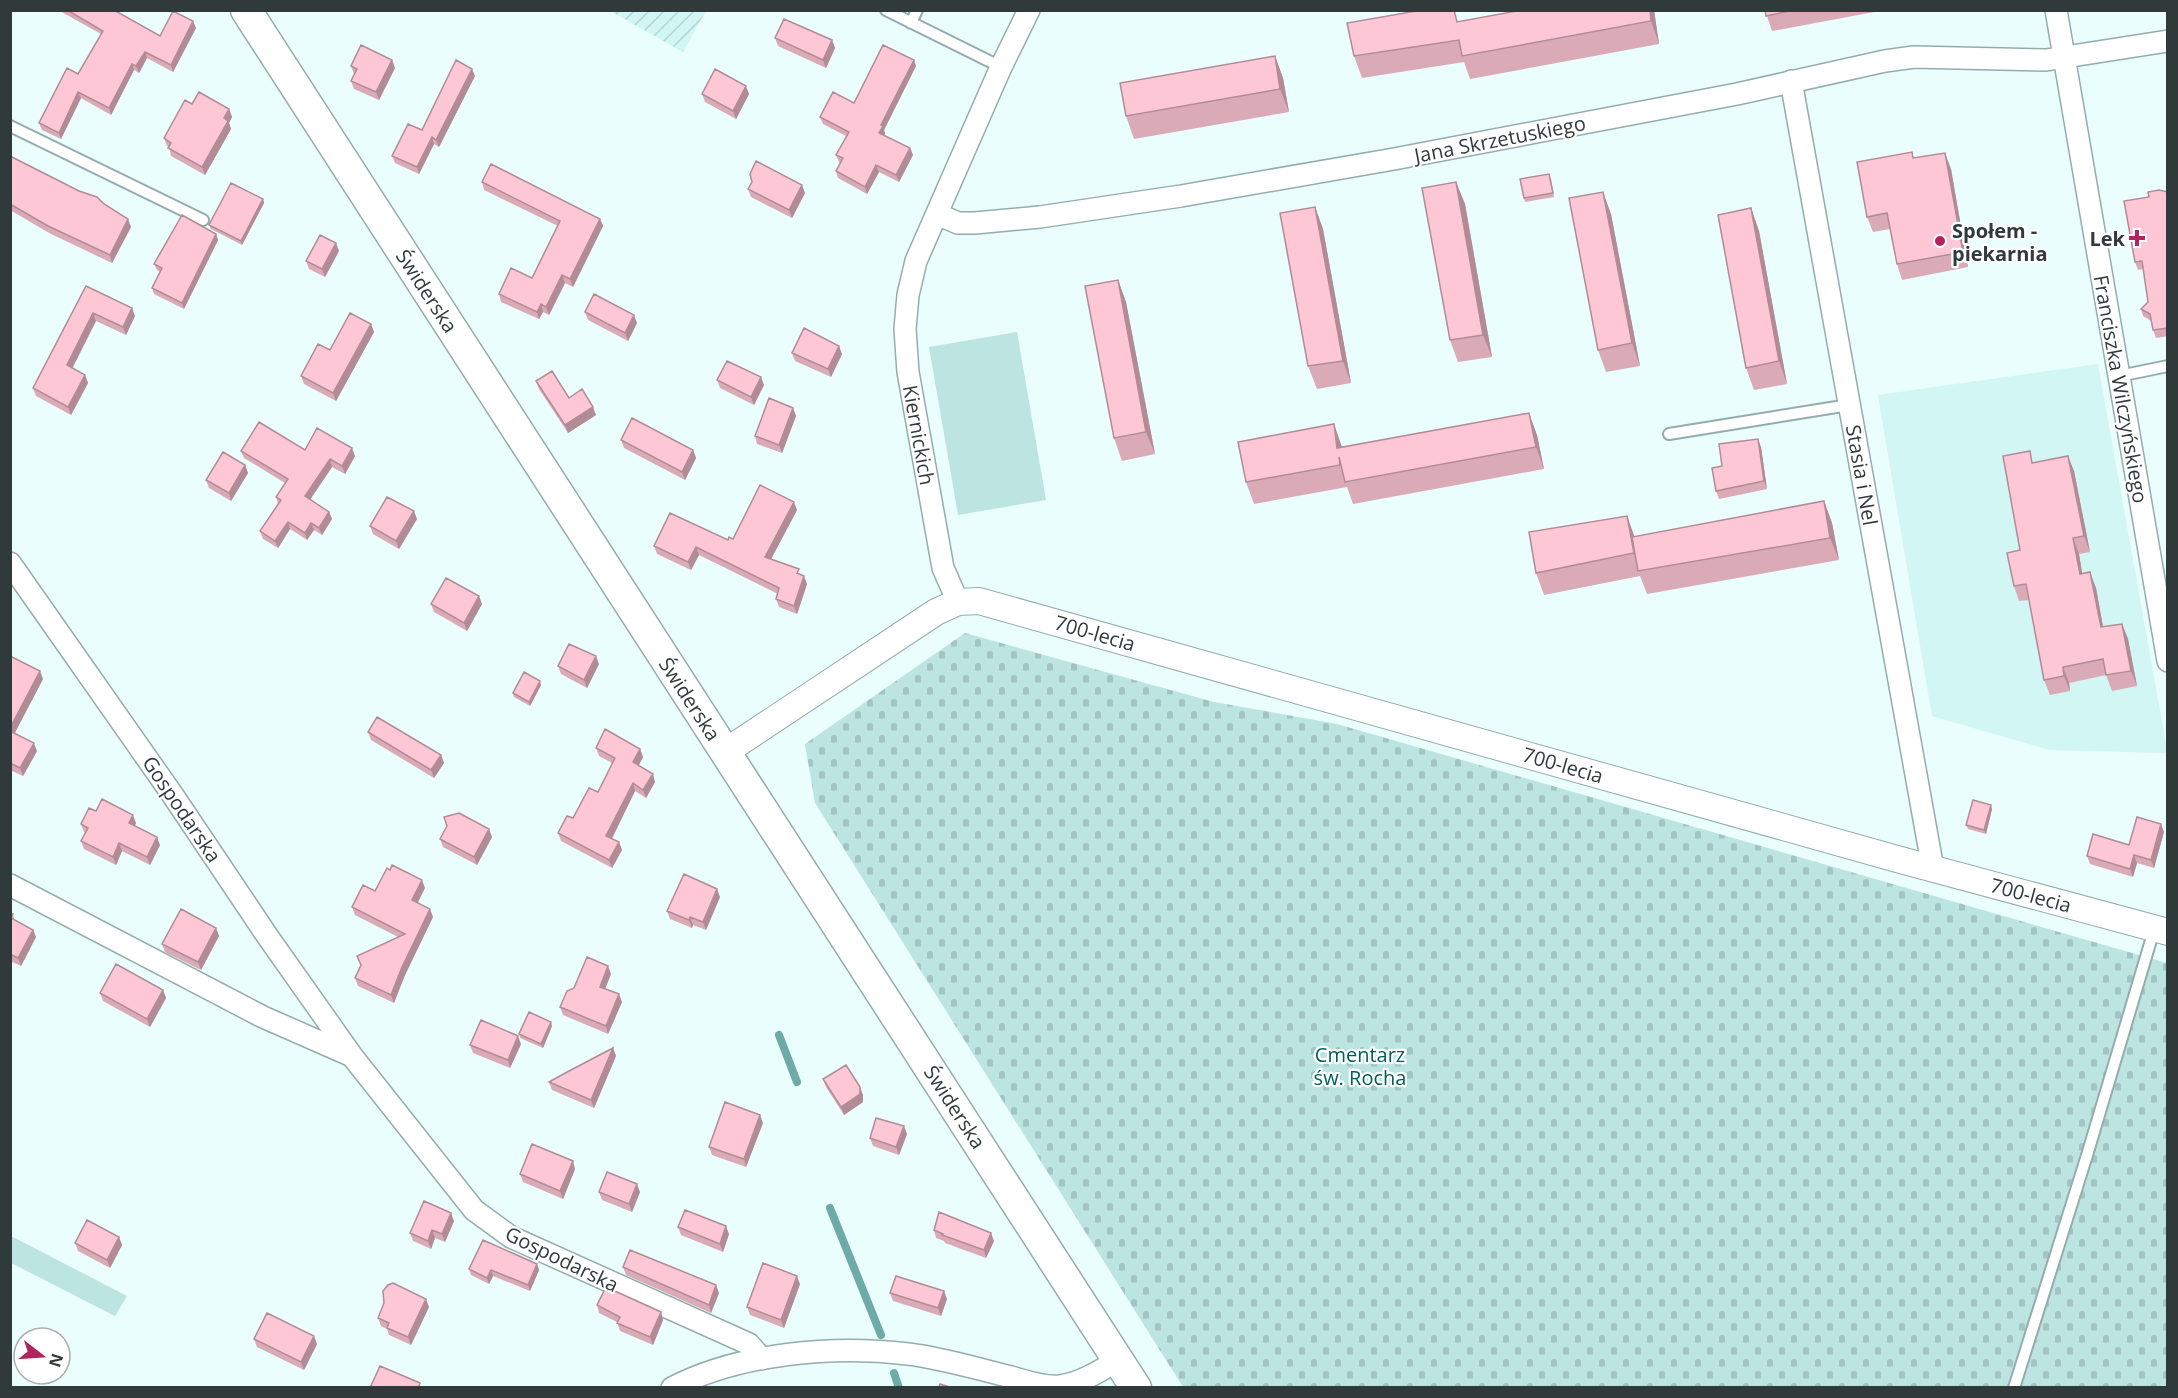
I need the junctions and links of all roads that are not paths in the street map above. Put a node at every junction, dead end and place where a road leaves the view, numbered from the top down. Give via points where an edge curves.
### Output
1 (246, 10) edge
2 (886, 10) edge
3 (917, 10) edge
4 (1029, 10) edge
5 (2055, 10) edge
6 (911, 23) junction
7 (2168, 41) edge
8 (2064, 57) junction
9 (1001, 67) junction
10 (1791, 81) junction
11 (10, 126) edge
12 (937, 214) junction
13 (203, 220) dead end
14 (2168, 366) edge
15 (2119, 376) junction
16 (1849, 405) junction
17 (1669, 434) dead end
18 (10, 563) edge
19 (958, 602) junction
20 (2164, 625) edge
21 (2168, 661) edge
22 (725, 752) junction
23 (1933, 869) junction
24 (10, 885) edge
25 (2161, 931) edge
26 (352, 1056) junction
27 (762, 1359) junction
28 (1118, 1360) junction
29 (672, 1388) edge
30 (1136, 1388) edge
31 (2014, 1388) edge

1 - 22 main road, Świderska
2 - 6 lane
3 - 6 lane
4 - 9 street, Kiernickich
5 - 8 street, Franciszka Wilczyńskiego
6 - 9 lane
7 - 8 street, Jana Skrzetuskiego
8 - 10 street, Jana Skrzetuskiego via 1914,57
8 - 15 street, Franciszka Wilczyńskiego
9 - 12 street, Kiernickich
10 - 12 street, Jana Skrzetuskiego via 1693,103 1181,196 975,223 958,223
10 - 16 street, Stasia i Nel
11 - 13 lane
12 - 19 street, Kiernickich via 916,261 905,329 908,372 943,568
14 - 15 lane
15 - 20 street, Franciszka Wilczyńskiego
16 - 17 lane
16 - 23 street, Stasia i Nel
18 - 26 street, Gospodarska
19 - 22 street via 912,627
19 - 23 street, 700-lecia via 1016,610
20 - 21 street, Franciszka Wilczyńskiego
22 - 28 main road, Świderska
23 - 25 street, 700-lecia
24 - 26 street, Gospodarska via 263,1017
25 - 31 lane
26 - 27 street, Gospodarska via 474,1210 511,1238 749,1344
27 - 28 street via 854,1351 910,1354 1057,1386 1092,1375
27 - 29 street via 723,1368
28 - 30 main road, Świderska

